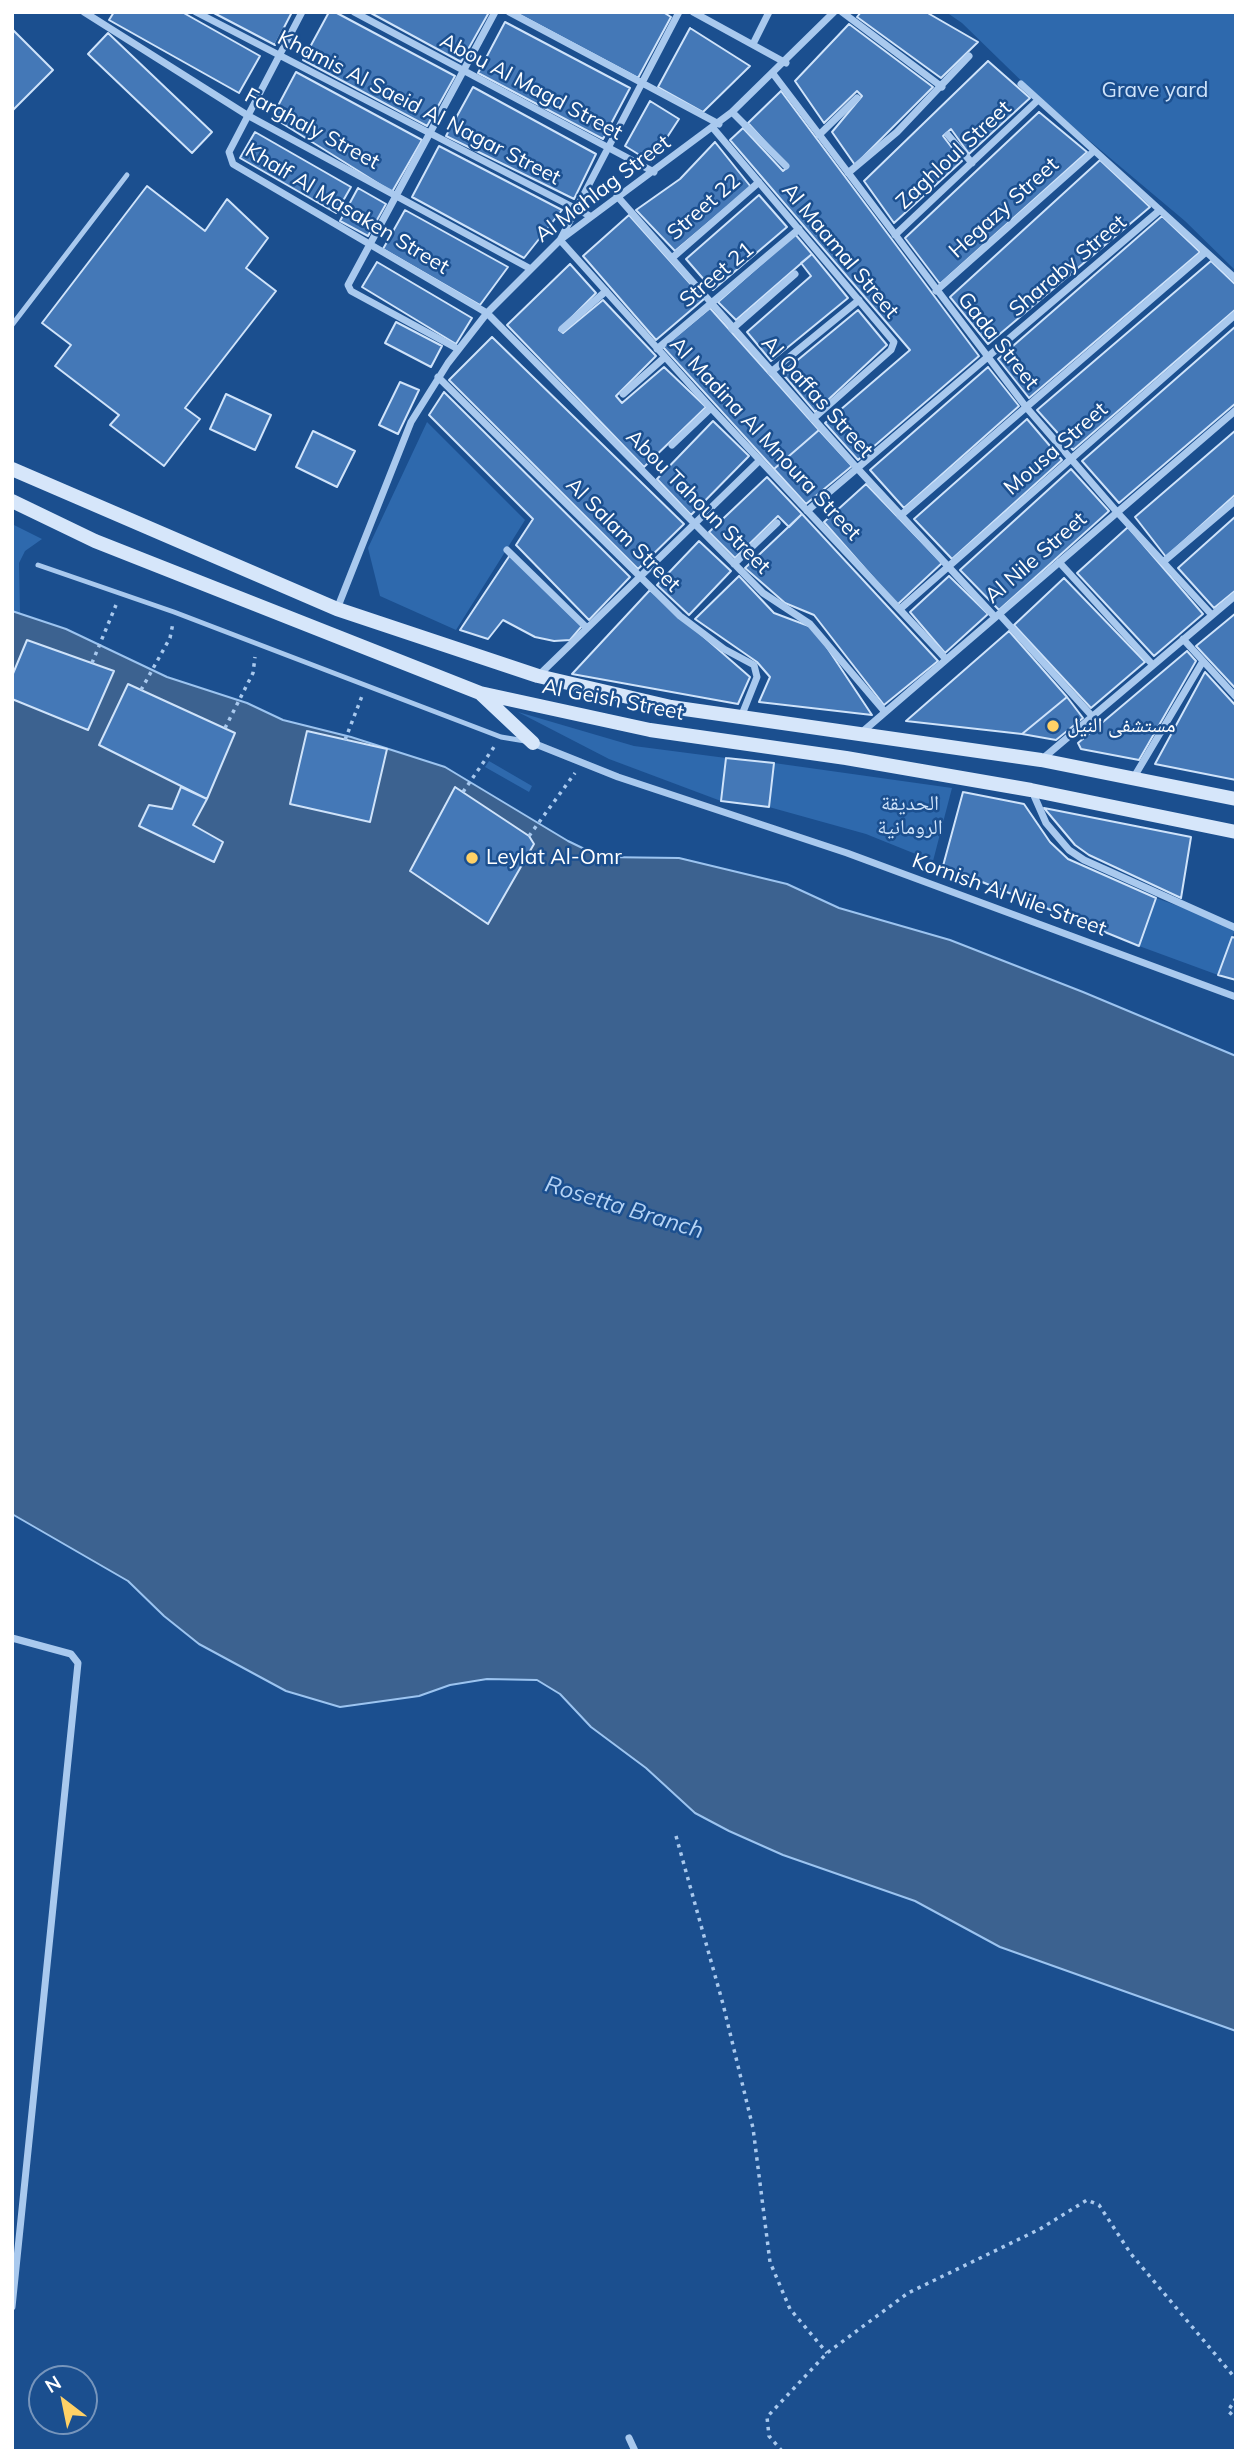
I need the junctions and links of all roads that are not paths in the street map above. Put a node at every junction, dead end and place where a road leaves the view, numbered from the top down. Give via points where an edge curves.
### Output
1 (84, 12) edge
2 (103, 12) edge
3 (196, 12) edge
4 (302, 12) edge
5 (354, 12) edge
6 (495, 12) edge
7 (509, 12) edge
8 (679, 12) edge
9 (693, 12) edge
10 (769, 12) edge
11 (834, 12) edge
12 (842, 12) edge
13 (98, 21) junction
14 (753, 44) junction
15 (278, 55) junction
16 (969, 57) dead end
17 (786, 63) junction
18 (463, 70) junction
19 (774, 75) junction
20 (642, 83) junction
21 (1021, 85) dead end
22 (942, 87) junction
23 (857, 97) dead end
24 (1037, 101) junction
25 (732, 112) junction
26 (247, 115) junction
27 (716, 126) junction
28 (430, 131) junction
29 (819, 135) junction
30 (948, 135) dead end
31 (607, 147) junction
32 (1094, 150) junction
33 (972, 163) junction
34 (786, 166) dead end
35 (654, 172) junction
36 (848, 173) junction
37 (127, 175) dead end
38 (759, 181) junction
39 (396, 194) junction
40 (617, 196) junction
41 (576, 209) junction
42 (1160, 210) junction
43 (590, 216) junction
44 (799, 229) junction
45 (895, 235) junction
46 (560, 240) junction
47 (370, 244) junction
48 (1206, 252) junction
49 (672, 258) junction
50 (529, 268) junction
51 (795, 274) dead end
52 (1236, 279) edge
53 (606, 291) junction
54 (936, 291) junction
55 (859, 300) junction
56 (711, 303) junction
57 (487, 313) junction
58 (1236, 314) edge
59 (12, 325) edge
60 (562, 329) dead end
61 (732, 329) junction
62 (458, 349) junction
63 (657, 349) junction
64 (665, 357) junction
65 (988, 357) junction
66 (771, 372) junction
67 (438, 377) junction
68 (623, 394) dead end
69 (1026, 407) junction
70 (711, 408) junction
71 (1236, 410) edge
72 (813, 419) junction
73 (672, 445) dead end
74 (1070, 460) junction
75 (759, 461) junction
76 (857, 468) junction
77 (12, 469) edge
78 (1236, 500) edge
79 (12, 501) edge
80 (807, 511) junction
81 (1117, 512) junction
82 (900, 516) junction
83 (777, 523) dead end
84 (694, 524) junction
85 (507, 550) dead end
86 (1059, 562) junction
87 (1163, 562) junction
88 (734, 564) junction
89 (38, 565) dead end
90 (948, 567) junction
91 (640, 577) junction
92 (1236, 595) edge
93 (337, 609) junction
94 (900, 609) junction
95 (1211, 614) junction
96 (997, 615) junction
97 (587, 628) junction
98 (1183, 639) junction
99 (946, 659) junction
100 (1203, 661) junction
101 (1152, 664) junction
102 (538, 676) junction
103 (480, 693) junction
104 (1236, 697) edge
105 (885, 712) junction
106 (1092, 716) junction
107 (741, 717) junction
108 (860, 734) junction
109 (533, 743) junction
110 (1041, 760) junction
111 (1134, 777) junction
112 (1031, 790) junction
113 (1236, 799) edge
114 (1236, 832) edge
115 (1236, 928) edge
116 (1236, 997) edge
117 (12, 1638) edge
118 (12, 2307) edge
119 (629, 2438) dead end
120 (635, 2451) edge

1 - 13 street, Farghaly Street
2 - 13 street
3 - 15 street, Khamis Al Saeid Al Nagar Street
4 - 15 street, Khalf Al Masaken Street
5 - 18 street, Abou Al Magd Street
6 - 18 street
7 - 20 street
8 - 20 street
9 - 14 street
10 - 14 street
11 - 17 street, Al Mahlag Street
12 - 22 street
13 - 26 street, Farghaly Street
14 - 17 street
15 - 26 street, Khalf Al Masaken Street
15 - 28 street, Khamis Al Saeid Al Nagar Street
16 - 22 street
17 - 19 street, Al Mahlag Street
18 - 28 street
18 - 31 street, Abou Al Magd Street
19 - 25 street, Al Mahlag Street
19 - 29 street, Gada Street
20 - 27 street
20 - 31 street
21 - 24 street
22 - 36 street
23 - 29 street
24 - 32 street
24 - 33 street, Zaghloul Street
25 - 27 street, Al Mahlag Street
25 - 34 street
26 - 39 street, Farghaly Street
26 - 47 street, Khalf Al Masaken Street via 229,152 233,164
27 - 35 street, Al Mahlag Street
27 - 38 street, Al Maamal Street
28 - 39 street
28 - 41 street, Khamis Al Saeid Al Nagar Street
29 - 36 street, Gada Street
30 - 33 street
31 - 35 street, Abou Al Magd Street
31 - 41 street
32 - 42 street
32 - 54 street, Hegazy Street
33 - 45 street, Zaghloul Street
35 - 40 street, Al Mahlag Street
36 - 45 street, Gada Street
37 - 59 lane
38 - 44 street, Al Maamal Street
38 - 49 street, Street 22
39 - 47 street
39 - 50 street, Farghaly Street
40 - 43 street, Al Mahlag Street
40 - 49 street, Al Qaffas Street
41 - 43 street, Khamis Al Saeid Al Nagar Street
41 - 46 street
42 - 48 street
42 - 65 street, Sharaby Street
43 - 46 street, Al Mahlag Street
44 - 55 street, Al Maamal Street
44 - 56 street, Street 21
45 - 54 street, Gada Street
46 - 50 street, Al Mahlag Street
46 - 53 street, Al Madina Al Mnoura Street
47 - 57 street, Khalf Al Masaken Street
47 - 62 street via 349,289
48 - 52 street
48 - 69 street
49 - 56 street, Al Qaffas Street
50 - 57 street, Al Mahlag Street
51 - 61 street
53 - 60 street
53 - 63 street, Al Madina Al Mnoura Street
54 - 65 street, Gada Street
55 - 66 street
55 - 72 street, Al Maamal Street via 894,347
56 - 61 street, Al Qaffas Street
56 - 63 street, Street 21
57 - 62 street, Al Mahlag Street
57 - 84 street, Abou Tahoun Street
58 - 74 street, Mousa Street
61 - 66 street, Al Qaffas Street
62 - 67 street, Al Mahlag Street
63 - 64 street, Al Madina Al Mnoura Street
64 - 68 street
64 - 70 street, Al Madina Al Mnoura Street
65 - 69 street, Gada Street
65 - 76 street, Sharaby Street
66 - 72 street, Al Qaffas Street
67 - 91 street, Al Salam Street
67 - 93 street, Al Mahlag Street via 411,422
69 - 74 street, Gada Street
69 - 82 street
70 - 73 street
70 - 75 street, Al Madina Al Mnoura Street
71 - 81 street, Al Nile Street
72 - 76 street, Al Qaffas Street
74 - 81 street, Gada Street
74 - 90 street, Mousa Street
75 - 80 street, Al Madina Al Mnoura Street
75 - 84 street
76 - 80 street, Sharaby Street
76 - 82 street, Al Qaffas Street
77 - 93 main road, Al Geish Street
78 - 87 street
79 - 103 main road, Al Geish Street via 95,541
80 - 94 street, Al Madina Al Mnoura Street
81 - 86 street, Al Nile Street
81 - 87 street, Gada Street
82 - 90 street, Al Qaffas Street
83 - 88 street
84 - 88 street, Abou Tahoun Street
84 - 91 street
85 - 97 street
86 - 96 street, Al Nile Street
86 - 101 street
87 - 95 street, Gada Street
88 - 105 street, Abou Tahoun Street via 772,601 810,624
89 - 109 lane via 501,737
90 - 94 street, Mousa Street
90 - 96 street, Al Qaffas Street
91 - 97 street
91 - 107 street, Al Salam Street via 701,634 756,668 757,677
92 - 95 street
93 - 102 main road, Al Geish Street
94 - 99 street, Al Madina Al Mnoura Street
95 - 98 street
96 - 99 street, Al Nile Street
96 - 106 street, Al Qaffas Street
97 - 102 street
98 - 100 street
98 - 101 street
99 - 105 street, Al Nile Street
100 - 104 street
100 - 111 street
101 - 106 street
102 - 107 main road, Al Geish Street
103 - 109 main road
103 - 112 main road, Al Geish Street via 650,730
105 - 108 street, Al Nile Street
106 - 110 street
107 - 108 main road, Al Geish Street
108 - 110 main road, Al Geish Street
109 - 116 street, Kornish Al Nile Street
110 - 111 main road, Al Geish Street
111 - 113 main road, Al Geish Street
112 - 114 main road, Al Geish Street
112 - 115 street via 1046,823 1069,850
117 - 118 street via 71,1654 78,1663
119 - 120 street

